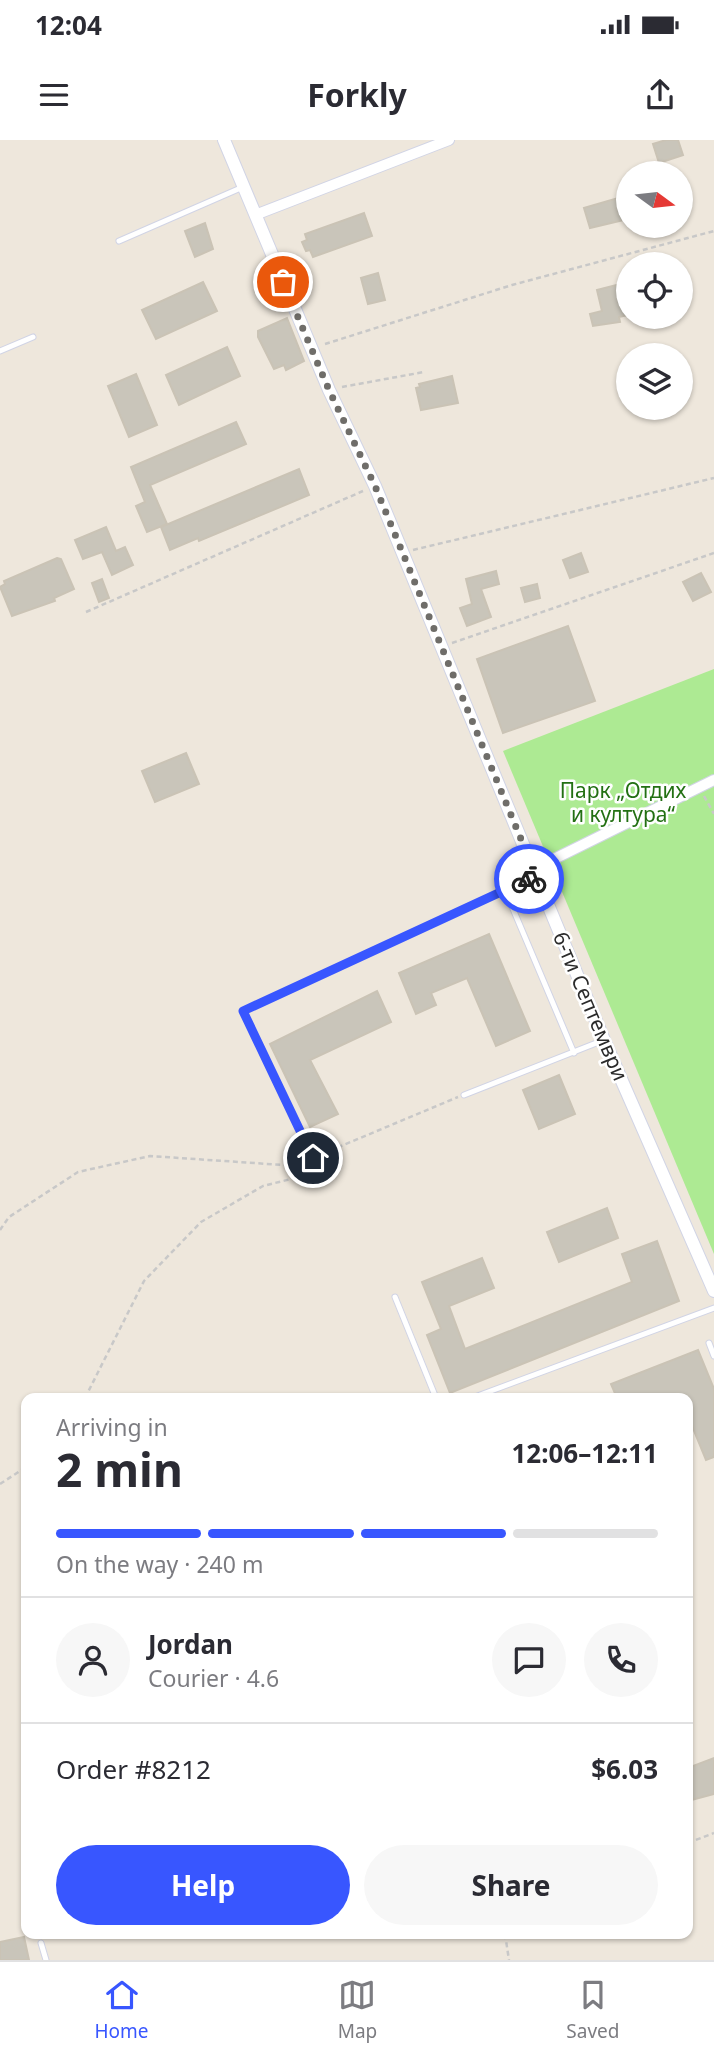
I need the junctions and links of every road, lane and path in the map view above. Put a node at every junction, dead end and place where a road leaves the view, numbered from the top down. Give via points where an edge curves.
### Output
1 (224, 140) edge
2 (449, 140) edge
3 (243, 187) junction
4 (255, 215) junction
5 (714, 231) edge
6 (119, 241) dead end
7 (33, 337) dead end
8 (311, 348) junction
9 (0, 351) edge
10 (424, 372) dead end
11 (329, 390) junction
12 (714, 478) edge
13 (375, 486) junction
14 (403, 552) junction
15 (714, 553) edge
16 (86, 612) dead end
17 (442, 646) junction
18 (714, 780) edge
19 (700, 787) junction
20 (714, 814) edge
21 (536, 876) junction
22 (505, 890) junction
23 (604, 1040) junction
24 (574, 1053) junction
25 (464, 1095) joint
26 (313, 1158) junction
27 (0, 1230) edge
28 (714, 1291) edge
29 (395, 1297) dead end
30 (714, 1308) edge
31 (709, 1343) dead end
32 (714, 1356) edge
33 (88, 1393) edge
34 (434, 1393) edge
35 (485, 1393) edge
36 (21, 1470) edge
37 (0, 1484) edge
38 (714, 1833) edge
39 (693, 1841) edge
40 (506, 1939) edge
41 (41, 1943) dead end
42 (46, 1960) edge
43 (509, 1960) edge

1 - 3 street, 6-ти Септември
2 - 4 street
3 - 4 street, 6-ти Септември
3 - 6 lane
4 - 8 street, 6-ти Септември
5 - 8 path via 512,285
7 - 9 lane
8 - 11 street, 6-ти Септември
10 - 11 path
11 - 13 street, 6-ти Септември
12 - 14 path
13 - 14 street, 6-ти Септември
13 - 16 path
14 - 17 street, 6-ти Септември
15 - 17 path
17 - 21 street, 6-ти Септември
18 - 19 street
19 - 20 path
19 - 21 street via 554,859
21 - 22 lane
21 - 23 street, 6-ти Септември
22 - 24 lane
22 - 26 lane via 243,1011
23 - 24 lane
23 - 28 street, 6-ти Септември
24 - 25 lane
25 - 26 path
26 - 27 path via 283,1165 150,1156 90,1169 78,1172 21,1210
26 - 33 path via 295,1178 263,1186 201,1222 144,1281
29 - 34 lane
30 - 35 lane
31 - 32 lane
36 - 37 path
38 - 39 path
40 - 43 path
41 - 42 lane

